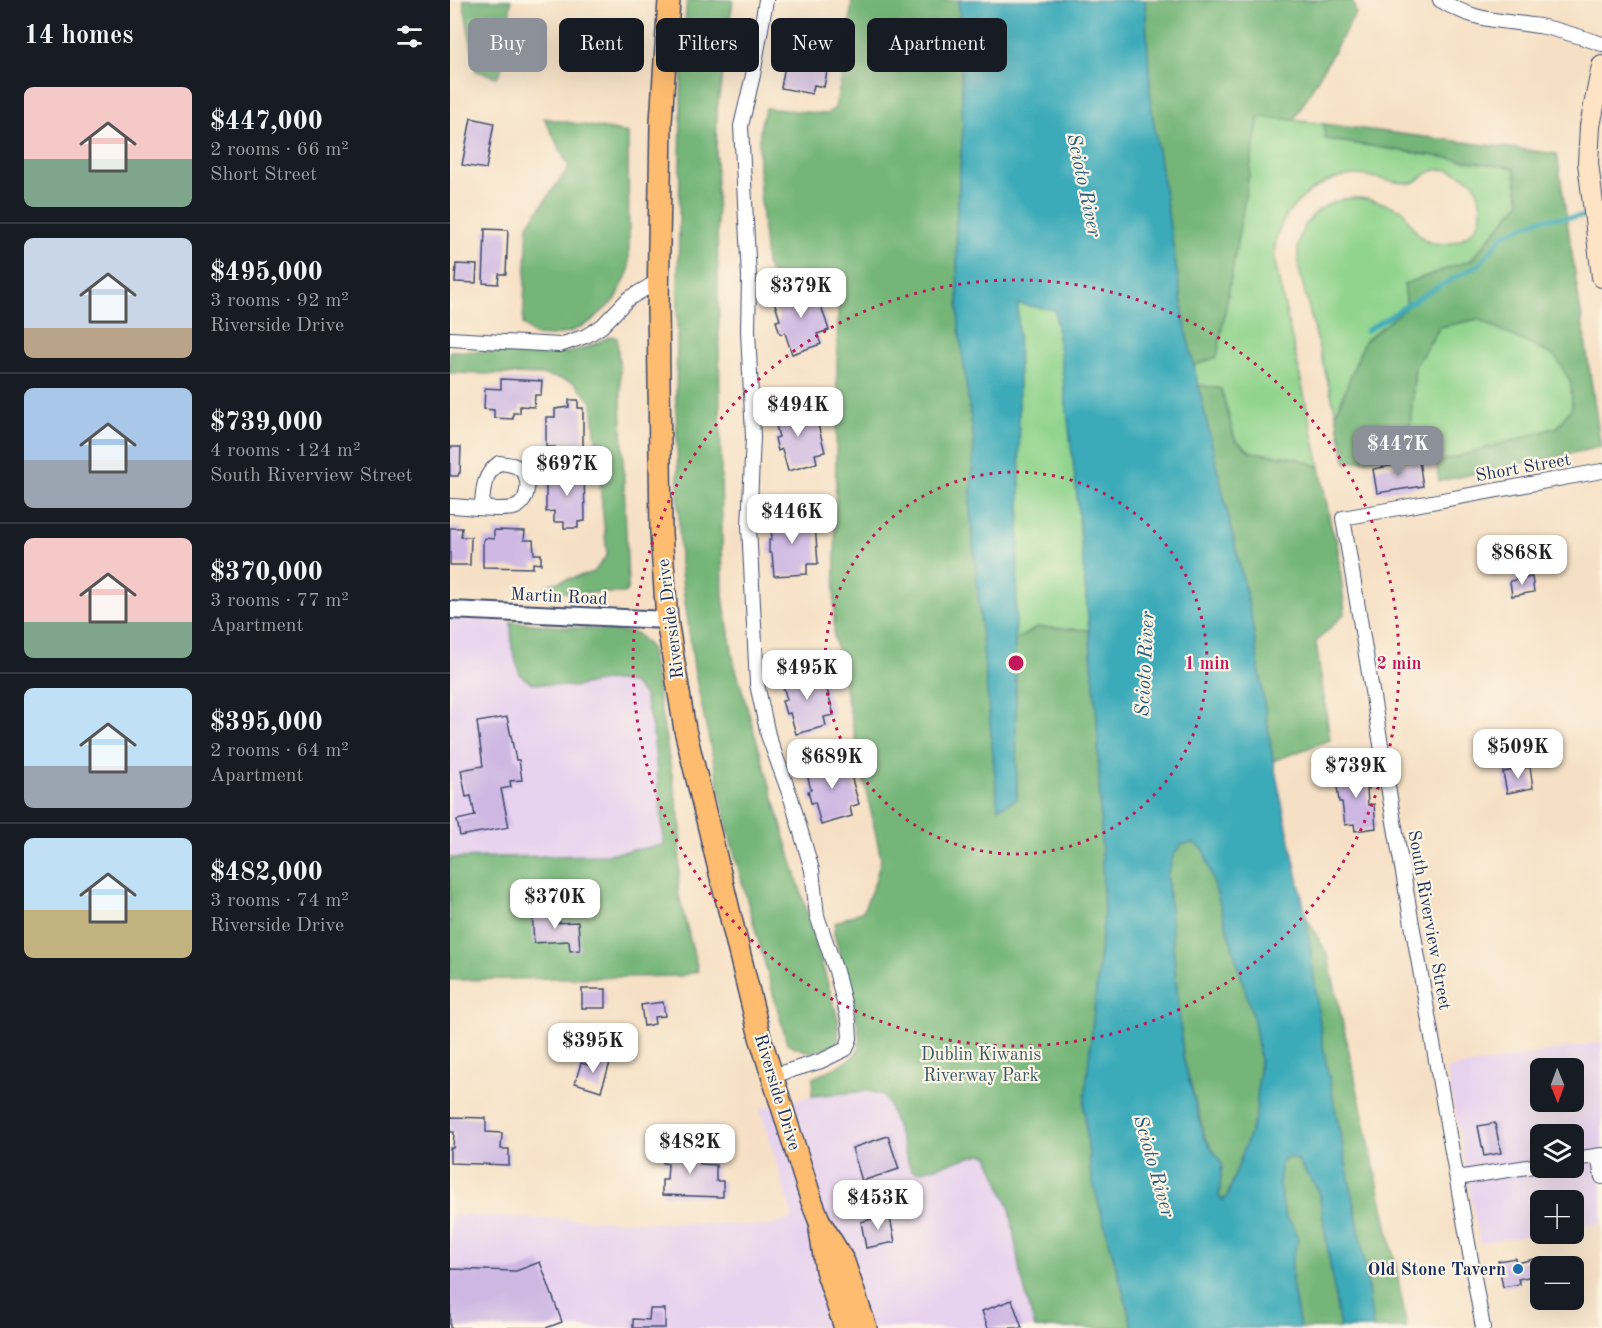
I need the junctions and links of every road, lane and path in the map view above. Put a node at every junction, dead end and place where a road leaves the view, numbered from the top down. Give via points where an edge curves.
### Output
1 (669, 0) edge
2 (766, 0) edge
3 (1440, 0) edge
4 (1602, 44) edge
5 (1602, 66) edge
6 (1602, 277) edge
7 (658, 281) junction
8 (450, 339) edge
9 (1602, 471) edge
10 (450, 506) edge
11 (482, 507) dead end
12 (1343, 518) joint
13 (450, 610) edge
14 (667, 620) junction
15 (772, 1076) junction
16 (1600, 1155) edge
17 (1584, 1157) edge
18 (1530, 1166) edge
19 (1602, 1177) edge
20 (1457, 1178) junction
21 (819, 1220) junction
22 (863, 1319) edge
23 (845, 1328) edge
24 (873, 1328) edge
25 (1483, 1328) edge

1 - 7 main road, Riverside Drive via 661,122
2 - 15 street via 741,126 749,277 753,437 749,526 757,684 768,735 812,870 817,916 837,971 850,1038 846,1049
3 - 4 street via 1479,19 1548,28
5 - 6 main road via 1590,126 1588,163
7 - 8 street via 628,299 602,326 572,342 560,345
7 - 14 main road, Riverside Drive via 661,533
9 - 12 street, Short Street
10 - 11 street
12 - 20 street, South Riverview Street
13 - 14 street, Martin Road
14 - 15 main road, Riverside Drive via 685,730
15 - 21 main road, Riverside Drive
16 - 17 street
16 - 19 street
18 - 20 street
20 - 25 street, South Riverview Street
21 - 22 main road, Riverside Drive via 844,1262
21 - 23 main road, Riverside Drive via 826,1270
22 - 24 main road, Riverside Drive

